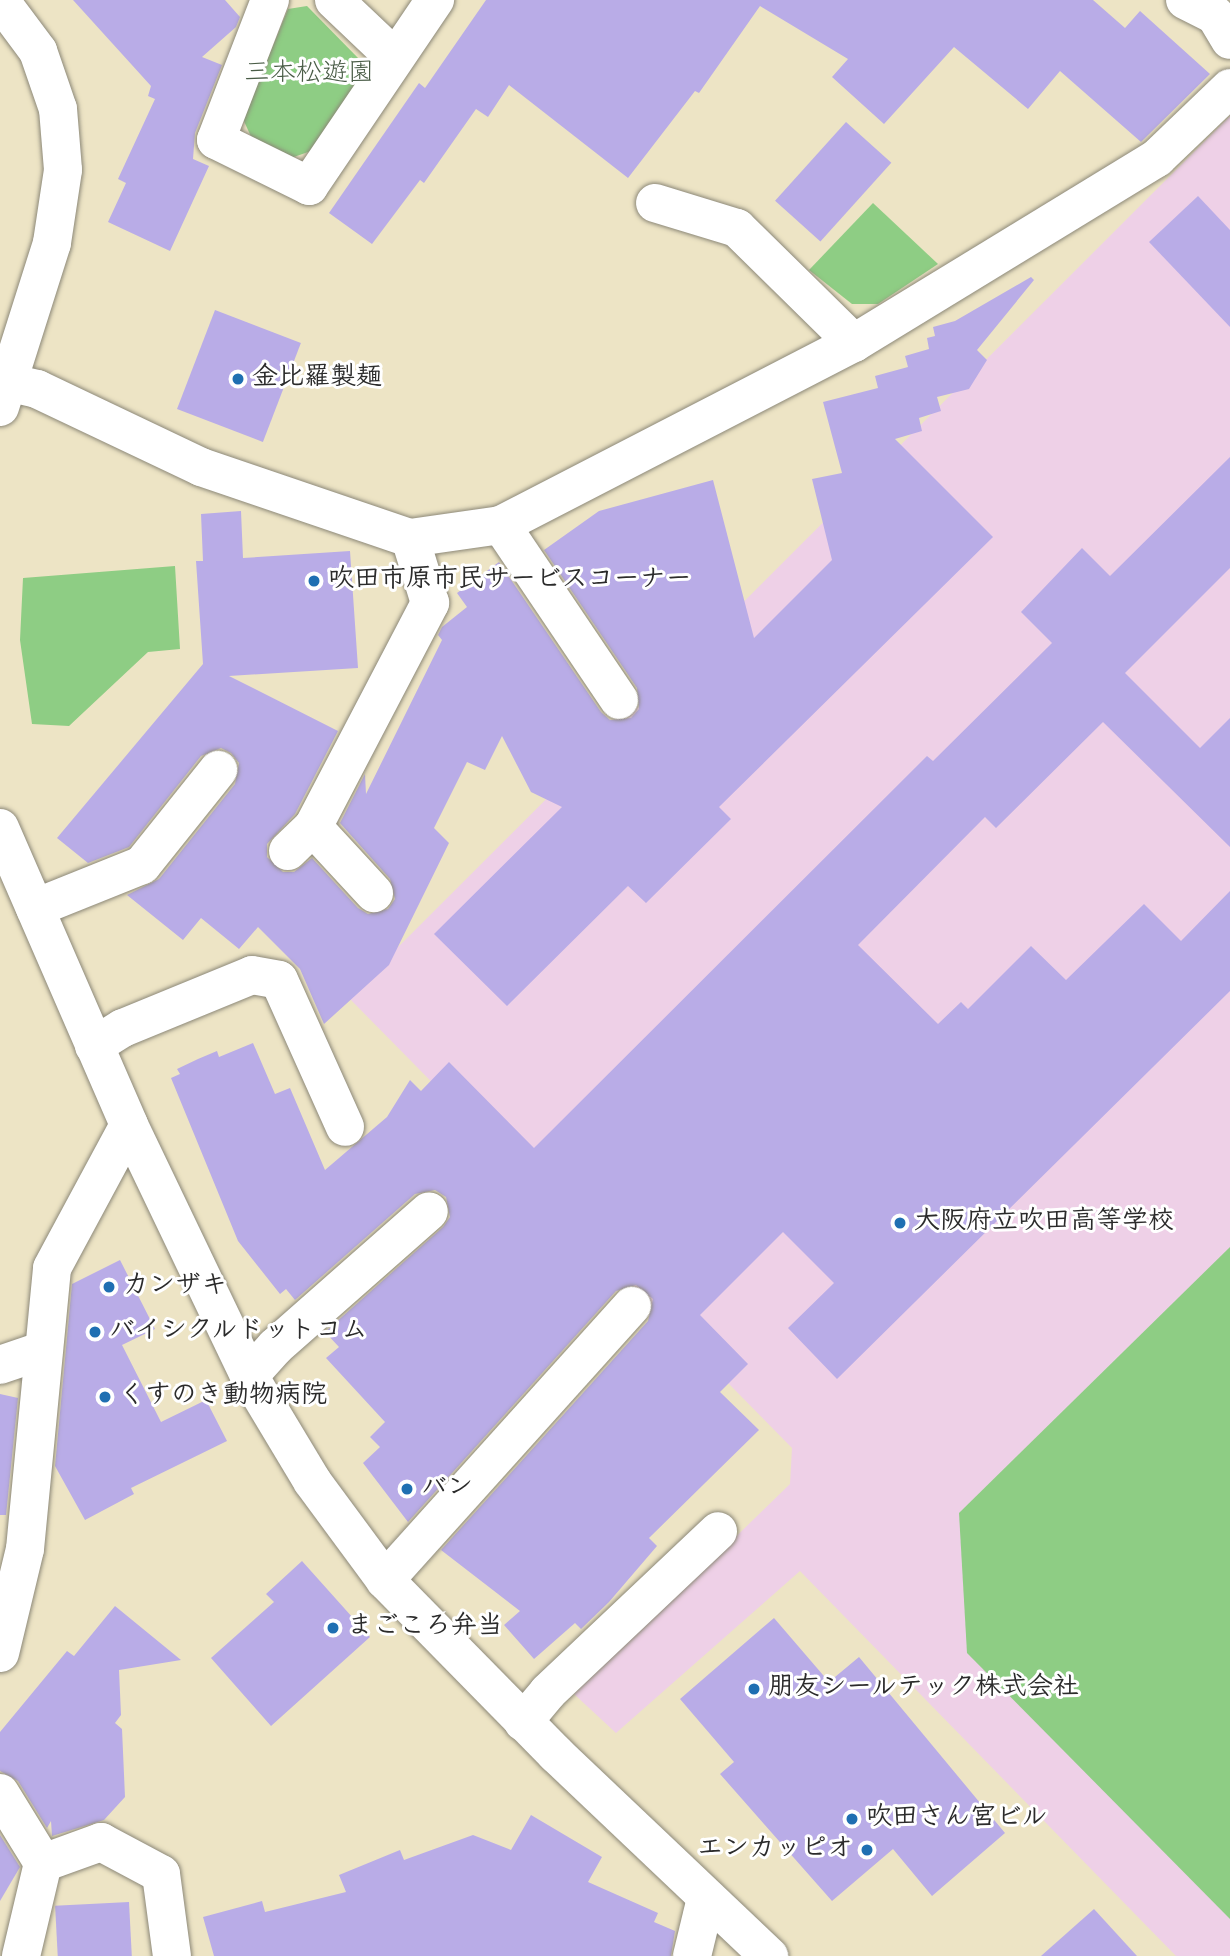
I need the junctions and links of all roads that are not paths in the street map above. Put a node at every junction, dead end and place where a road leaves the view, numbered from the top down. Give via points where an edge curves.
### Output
1 (0, 0) edge
2 (270, 0) edge
3 (334, 0) edge
4 (435, 0) edge
5 (1185, 0) edge
6 (1230, 40) edge
7 (394, 57) junction
8 (1230, 88) edge
9 (655, 203) dead end
10 (854, 343) junction
11 (3, 394) edge
12 (501, 525) junction
13 (410, 538) junction
14 (619, 700) dead end
15 (218, 770) dead end
16 (0, 828) edge
17 (374, 893) dead end
18 (35, 908) junction
19 (94, 1046) junction
20 (129, 1125) junction
21 (345, 1127) dead end
22 (429, 1211) dead end
23 (632, 1306) dead end
24 (44, 1350) junction
25 (0, 1365) edge
26 (249, 1376) junction
27 (718, 1531) dead end
28 (13, 1547) edge
29 (385, 1580) junction
30 (0, 1653) edge
31 (523, 1722) junction
32 (0, 1793) edge
33 (43, 1863) junction
34 (706, 1898) junction
35 (21, 1956) edge
36 (172, 1956) edge
37 (692, 1956) edge
38 (769, 1956) edge

1 - 11 street via 37,51 58,109 63,170 52,243
2 - 7 street via 216,140 309,186
3 - 7 street
4 - 7 street
5 - 6 street via 1215,15
8 - 10 street via 1157,158
9 - 10 street via 737,228
10 - 12 street
11 - 13 street via 37,389 201,467
12 - 13 street
12 - 14 street
13 - 17 street via 430,603 301,839
15 - 18 street via 142,865
16 - 18 street
18 - 19 street
19 - 20 street
19 - 21 street via 123,1028 253,975 279,980
20 - 24 street via 52,1268
20 - 26 street
22 - 26 street via 275,1347
23 - 29 street
24 - 25 street
24 - 28 street
26 - 29 street via 312,1481
27 - 31 street
28 - 30 street
29 - 31 street
31 - 34 street
32 - 33 street
33 - 35 street
33 - 36 street via 101,1842 161,1874
34 - 37 street
34 - 38 street

